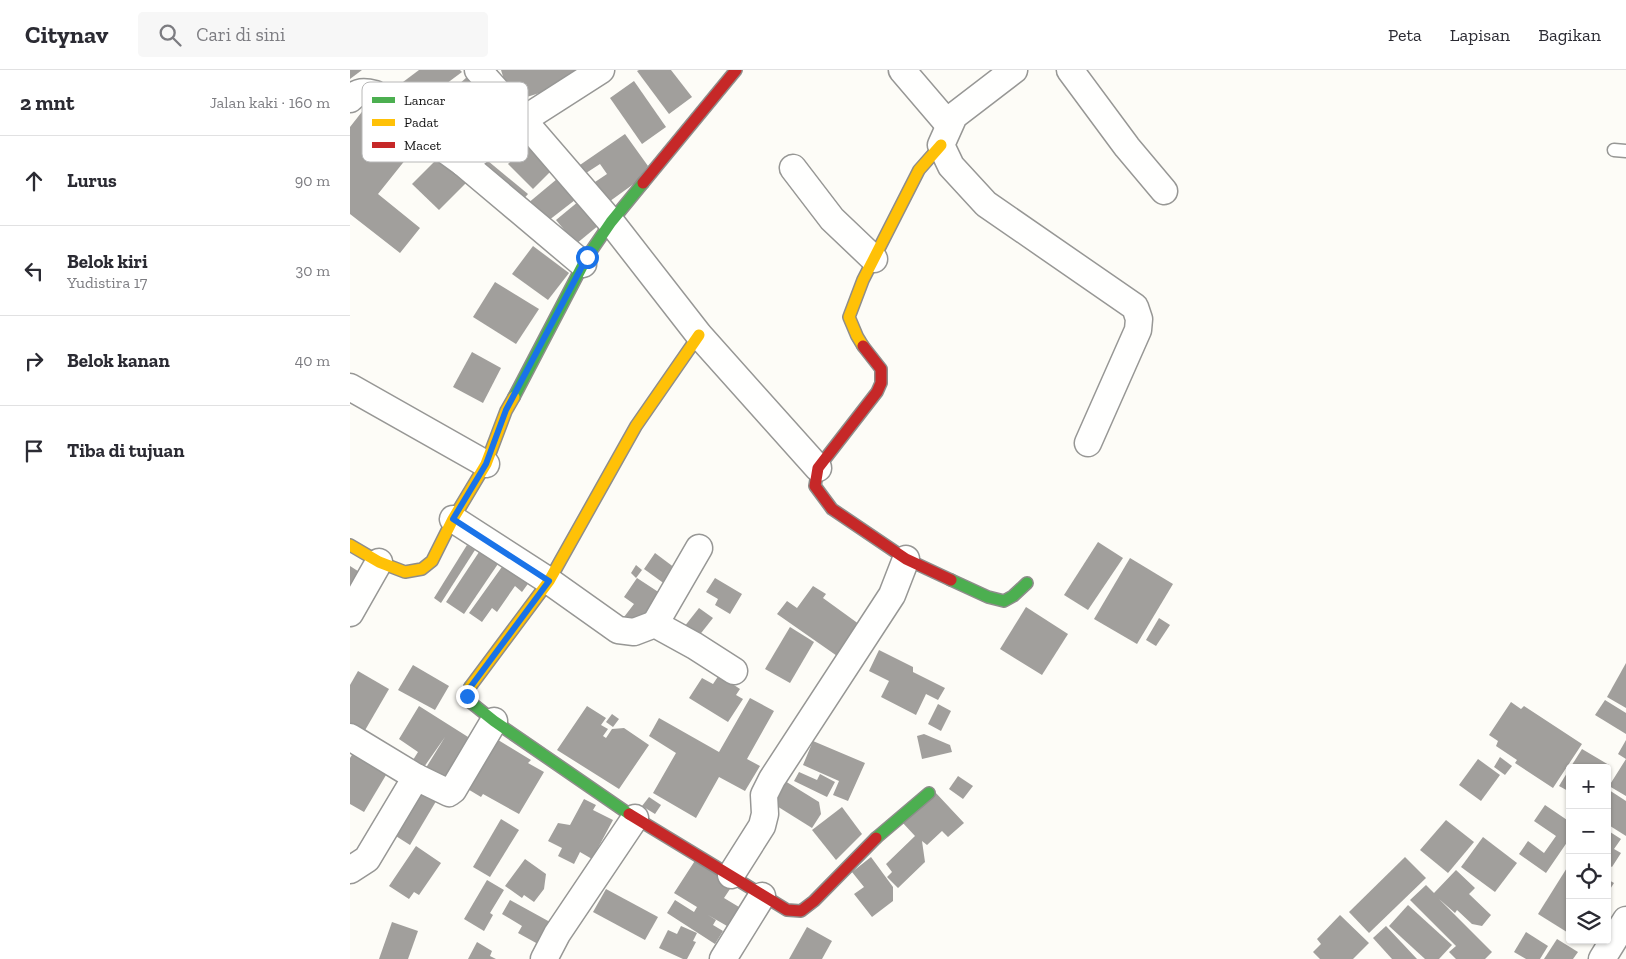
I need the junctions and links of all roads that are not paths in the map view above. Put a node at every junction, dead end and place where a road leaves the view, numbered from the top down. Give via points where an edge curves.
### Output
1 (478, 70) edge
2 (601, 70) edge
3 (736, 70) edge
4 (902, 70) edge
5 (1014, 70) edge
6 (1070, 70) edge
7 (489, 82) edge
8 (362, 92) edge
9 (350, 99) edge
10 (528, 117) edge
11 (528, 126) edge
12 (945, 135) junction
13 (463, 163) edge
14 (793, 168) dead end
15 (1164, 190) dead end
16 (611, 222) junction
17 (874, 259) junction
18 (583, 264) junction
19 (699, 335) junction
20 (350, 387) edge
21 (1088, 443) dead end
22 (486, 464) junction
23 (818, 468) junction
24 (453, 519) junction
25 (350, 545) edge
26 (699, 548) dead end
27 (906, 559) junction
28 (379, 562) junction
29 (549, 581) junction
30 (1027, 583) dead end
31 (350, 613) edge
32 (654, 624) junction
33 (734, 671) dead end
34 (494, 721) junction
35 (350, 738) edge
36 (416, 777) junction
37 (929, 793) dead end
38 (635, 818) junction
39 (350, 870) edge
40 (731, 875) junction
41 (762, 896) junction
42 (1626, 920) edge
43 (544, 959) edge
44 (723, 959) edge
45 (1602, 959) edge

1 - 7 street
2 - 10 street
3 - 16 street
4 - 12 street
5 - 12 street via 954,116
6 - 15 street via 1127,147
8 - 9 street
11 - 16 street
12 - 17 street via 919,170
12 - 21 street via 951,166 986,204 1135,307 1138,330
13 - 18 street
14 - 17 street via 832,219
16 - 18 street
16 - 19 street
17 - 23 street via 848,317 860,342 881,367 883,380
18 - 22 street via 506,410
19 - 23 street
19 - 29 street via 636,426
20 - 22 street
22 - 24 street
23 - 27 street via 815,486 832,509
24 - 28 street via 432,561 422,569 405,572
24 - 29 street
25 - 28 street
26 - 32 street
27 - 30 street via 988,597 1004,601
27 - 40 street via 892,595 772,779 764,794 762,826
28 - 31 street
29 - 32 street via 618,630 634,632
29 - 34 street via 469,689 469,701
32 - 33 street
34 - 36 street via 449,794
34 - 38 street
35 - 36 street
36 - 39 street via 367,859
37 - 41 street via 878,836 801,911 787,910
38 - 40 street
38 - 43 street via 557,934
40 - 41 street
41 - 44 street
42 - 45 street

